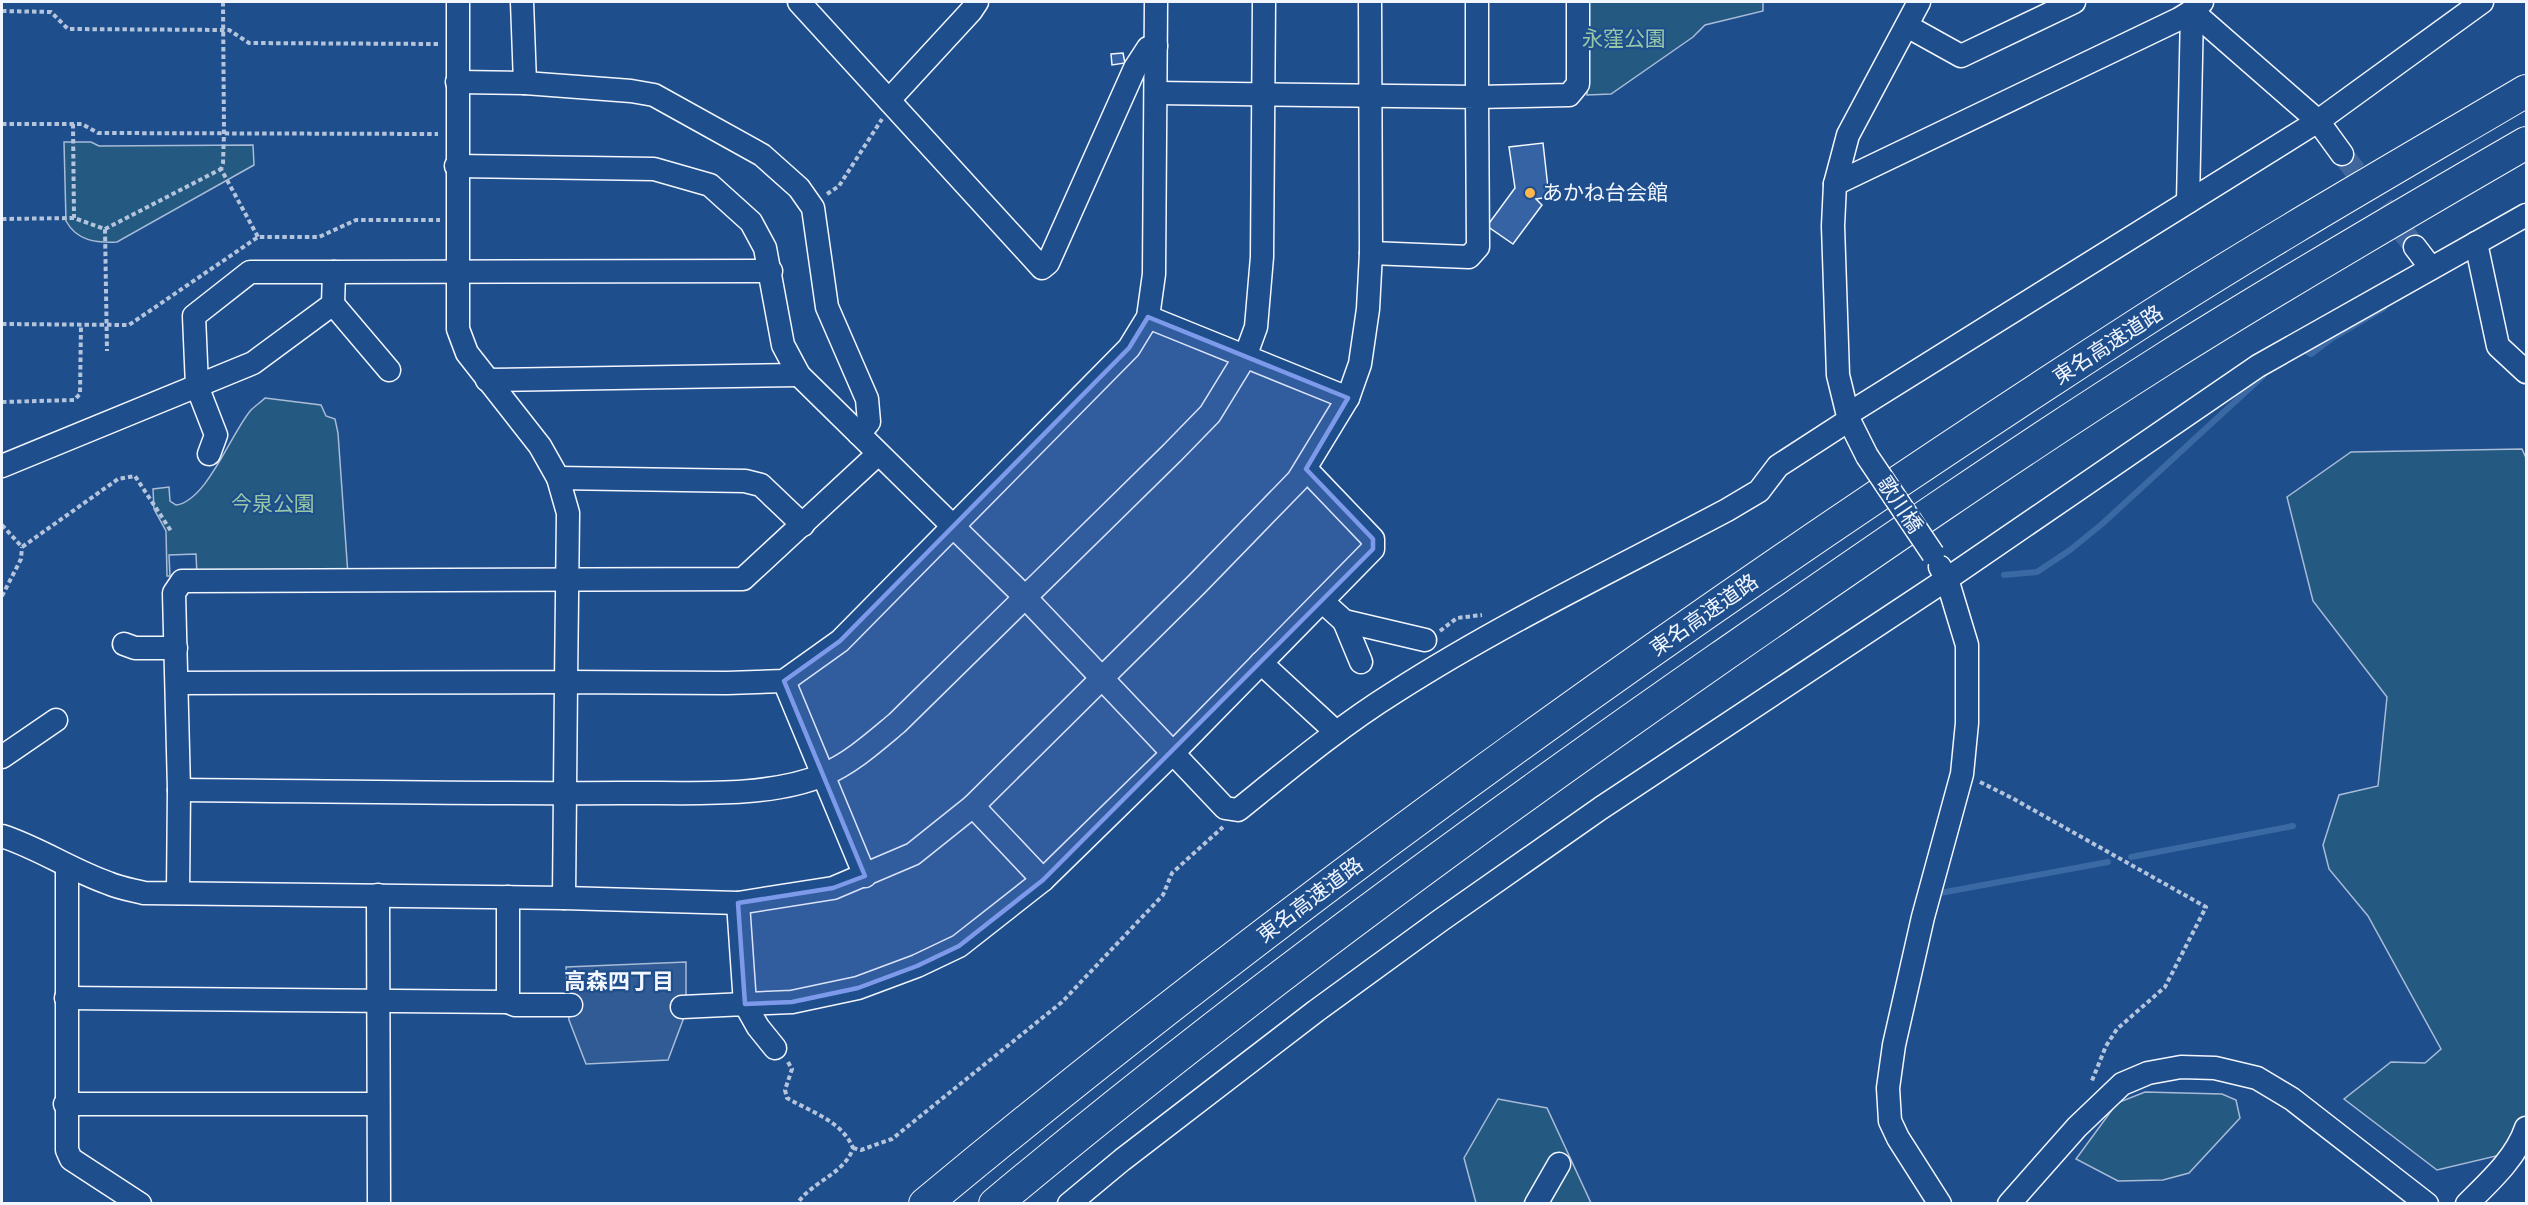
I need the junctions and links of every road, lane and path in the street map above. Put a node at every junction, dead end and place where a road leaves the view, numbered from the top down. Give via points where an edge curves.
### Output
1 (223, 2) edge
2 (458, 2) edge
3 (522, 2) edge
4 (799, 2) edge
5 (977, 2) edge
6 (1156, 2) edge
7 (1264, 2) edge
8 (1370, 2) edge
9 (1477, 2) edge
10 (1578, 2) edge
11 (1919, 2) edge
12 (2074, 2) edge
13 (2482, 2) edge
14 (2197, 6) edge
15 (2, 11) edge
16 (1907, 26) junction
17 (223, 29) junction
18 (457, 44) junction
19 (1156, 46) junction
20 (457, 82) junction
21 (525, 83) junction
22 (2526, 91) edge
23 (1156, 93) junction
24 (1264, 94) junction
25 (1371, 96) junction
26 (1477, 97) junction
27 (890, 102) junction
28 (2318, 121) junction
29 (2, 124) edge
30 (73, 124) junction
31 (224, 133) junction
32 (457, 135) junction
33 (2526, 143) edge
34 (2342, 154) tunnel mouth
35 (456, 166) junction
36 (221, 169) junction
37 (1835, 184) junction
38 (818, 192) dead end
39 (2188, 202) junction
40 (2526, 215) edge
41 (74, 218) junction
42 (2, 219) edge
43 (105, 229) junction
44 (258, 237) dead end
45 (2475, 243) junction
46 (2415, 247) tunnel mouth
47 (1371, 253) junction
48 (2431, 268) junction
49 (771, 271) junction
50 (334, 272) junction
51 (456, 272) junction
52 (333, 304) junction
53 (1148, 317) junction
54 (81, 325) dead end
55 (107, 351) dead end
56 (1245, 357) junction
57 (389, 370) dead end
58 (2526, 372) edge
59 (799, 375) junction
60 (487, 380) junction
61 (197, 386) junction
62 (1348, 398) junction
63 (2, 402) edge
64 (1849, 417) junction
65 (859, 434) junction
66 (209, 454) dead end
67 (878, 454) junction
68 (2, 466) edge
69 (1306, 469) junction
70 (558, 478) junction
71 (2, 525) edge
72 (803, 525) junction
73 (954, 525) junction
74 (171, 531) dead end
75 (22, 547) junction
76 (1947, 579) junction
77 (566, 581) junction
78 (2, 596) edge
79 (1024, 596) junction
80 (1322, 601) junction
81 (1344, 621) junction
82 (1502, 629) junction
83 (1425, 640) joint
84 (124, 644) dead end
85 (176, 648) junction
86 (1360, 662) dead end
87 (1261, 663) junction
88 (1100, 678) junction
89 (784, 681) junction
90 (566, 682) junction
91 (177, 683) junction
92 (57, 720) dead end
93 (1336, 732) junction
94 (1173, 753) junction
95 (2, 757) edge
96 (1962, 774) junction
97 (822, 776) junction
98 (179, 790) junction
99 (566, 793) junction
100 (972, 806) junction
101 (1224, 826) dead end
102 (2, 836) edge
103 (67, 866) junction
104 (865, 876) junction
105 (1042, 880) junction
106 (178, 893) junction
107 (378, 896) junction
108 (508, 897) junction
109 (564, 898) junction
110 (738, 903) junction
111 (66, 998) junction
112 (379, 1000) junction
113 (508, 1002) junction
114 (745, 1004) junction
115 (571, 1005) dead end
116 (682, 1007) dead end
117 (775, 1048) joint
118 (2088, 1087) dead end
119 (65, 1104) junction
120 (378, 1104) junction
121 (2526, 1128) edge
122 (853, 1148) junction
123 (1559, 1164) dead end
124 (140, 1203) edge
125 (379, 1203) edge
126 (797, 1203) edge
127 (926, 1203) edge
128 (994, 1203) edge
129 (1069, 1203) edge
130 (1536, 1203) edge
131 (1940, 1203) edge
132 (2009, 1203) edge
133 (2427, 1203) edge
134 (2467, 1203) edge

1 - 17 path
2 - 18 street
3 - 21 street
4 - 27 street
5 - 27 street
6 - 19 street
7 - 24 street
8 - 25 street
9 - 26 street
10 - 26 street via 1578,84 1569,95
11 - 16 street, 歌川橋
12 - 16 street via 1961,56
13 - 28 street
14 - 28 street
14 - 37 street
14 - 39 street
15 - 17 path via 51,12 68,29
16 - 37 street, 歌川橋 via 1848,135
17 - 18 path via 249,43
17 - 31 path
18 - 20 street
19 - 23 street
19 - 27 street via 1148,48 1135,68 1048,263 1042,268
20 - 21 street
20 - 32 street
21 - 65 street via 654,95 762,155 799,188 813,208 827,307 867,399 869,422
22 - 127 highway, 東名高速道路 via 2143,321 1741,588 1540,730 1275,926 1027,1119
23 - 24 street
23 - 53 street via 1154,274
24 - 25 street
24 - 56 street via 1262,257 1256,327
25 - 26 street
25 - 47 street
26 - 47 street via 1478,247 1469,257
27 - 38 path via 839,186 828,194
28 - 34 street
28 - 39 street
29 - 30 path
30 - 31 path via 82,124 98,133
30 - 41 path
31 - 32 path
31 - 36 path
32 - 35 street
33 - 128 highway, 東名高速道路 via 2164,359 1776,619 1566,765 1305,957
35 - 49 street via 654,170 710,185 751,222 765,248
35 - 51 street
36 - 43 path
36 - 44 path
37 - 64 street, 歌川橋 via 1838,375
39 - 64 street
40 - 45 street
41 - 42 path
41 - 43 path
43 - 55 path
45 - 48 street
45 - 58 street via 2498,346
46 - 48 street
47 - 62 street via 1360,364
48 - 76 street via 2258,366
49 - 51 street
49 - 59 street via 783,345
50 - 51 street
50 - 52 street
50 - 61 street via 250,272 194,316
51 - 60 street via 458,329 467,353
52 - 57 street
52 - 61 street via 253,363
53 - 56 street
53 - 73 street via 1129,348
54 - 63 path via 80,394 74,400
56 - 62 street
56 - 79 street via 1210,414
59 - 60 street
59 - 65 street
60 - 70 street via 540,446
61 - 66 street via 216,435
61 - 68 street
62 - 69 street
64 - 76 street, 歌川橋, bridge via 1867,456
64 - 82 street via 1778,466 1759,491
65 - 67 street
67 - 72 street
67 - 73 street
69 - 80 street via 1373,539 1372,549
69 - 88 street via 1197,584
70 - 72 street via 745,481 761,485
70 - 77 street via 568,513
71 - 75 path
72 - 77 street via 743,579
73 - 79 street
73 - 89 street via 840,640
74 - 75 path via 135,476 118,479
75 - 78 path via 21,559
76 - 96 street, 歌川橋 via 1967,645 1967,723
76 - 129 street via 1441,920 1307,1018
77 - 85 street via 182,581 174,594
77 - 90 street
79 - 88 street
79 - 97 street via 897,723 857,757
80 - 81 street
80 - 87 street
81 - 83 street
81 - 86 street
82 - 83 path via 1490,614 1457,618
82 - 93 street via 1393,693
84 - 85 street via 135,648
85 - 91 street
87 - 93 street
87 - 94 street
88 - 94 street
88 - 100 street
89 - 90 street
89 - 97 street
90 - 91 street
90 - 99 street
91 - 98 street
92 - 95 street
93 - 94 street via 1238,810 1225,808
94 - 105 street
96 - 118 path via 2206,907 2165,987 2117,1029
96 - 131 street, 歌川橋 via 1923,917 1888,1088 1890,1121
97 - 99 street via 777,787 725,792
97 - 104 street
98 - 99 street
98 - 106 street
99 - 109 street
100 - 104 street via 913,854
100 - 105 street
101 - 122 path via 1172,873 1163,895 1062,1002 892,1139 861,1150
102 - 103 street
103 - 106 street via 109,884 144,893
103 - 111 street
104 - 110 street via 833,888
105 - 114 street via 959,946 917,966 858,987 792,1002
106 - 107 street
107 - 108 street
107 - 112 street
108 - 109 street
108 - 113 street
109 - 110 street
110 - 114 street
111 - 112 street
111 - 119 street
112 - 113 street
112 - 120 street
113 - 115 street
114 - 116 street
114 - 117 street
117 - 122 path via 792,1069 785,1090 788,1098 848,1135
119 - 120 street
119 - 124 street via 67,1150 71,1159
120 - 125 street
121 - 134 street via 2495,1177
122 - 126 path via 845,1164
123 - 130 street
132 - 133 street via 2077,1127 2122,1084 2148,1073 2181,1067 2215,1068 2257,1078 2292,1099

